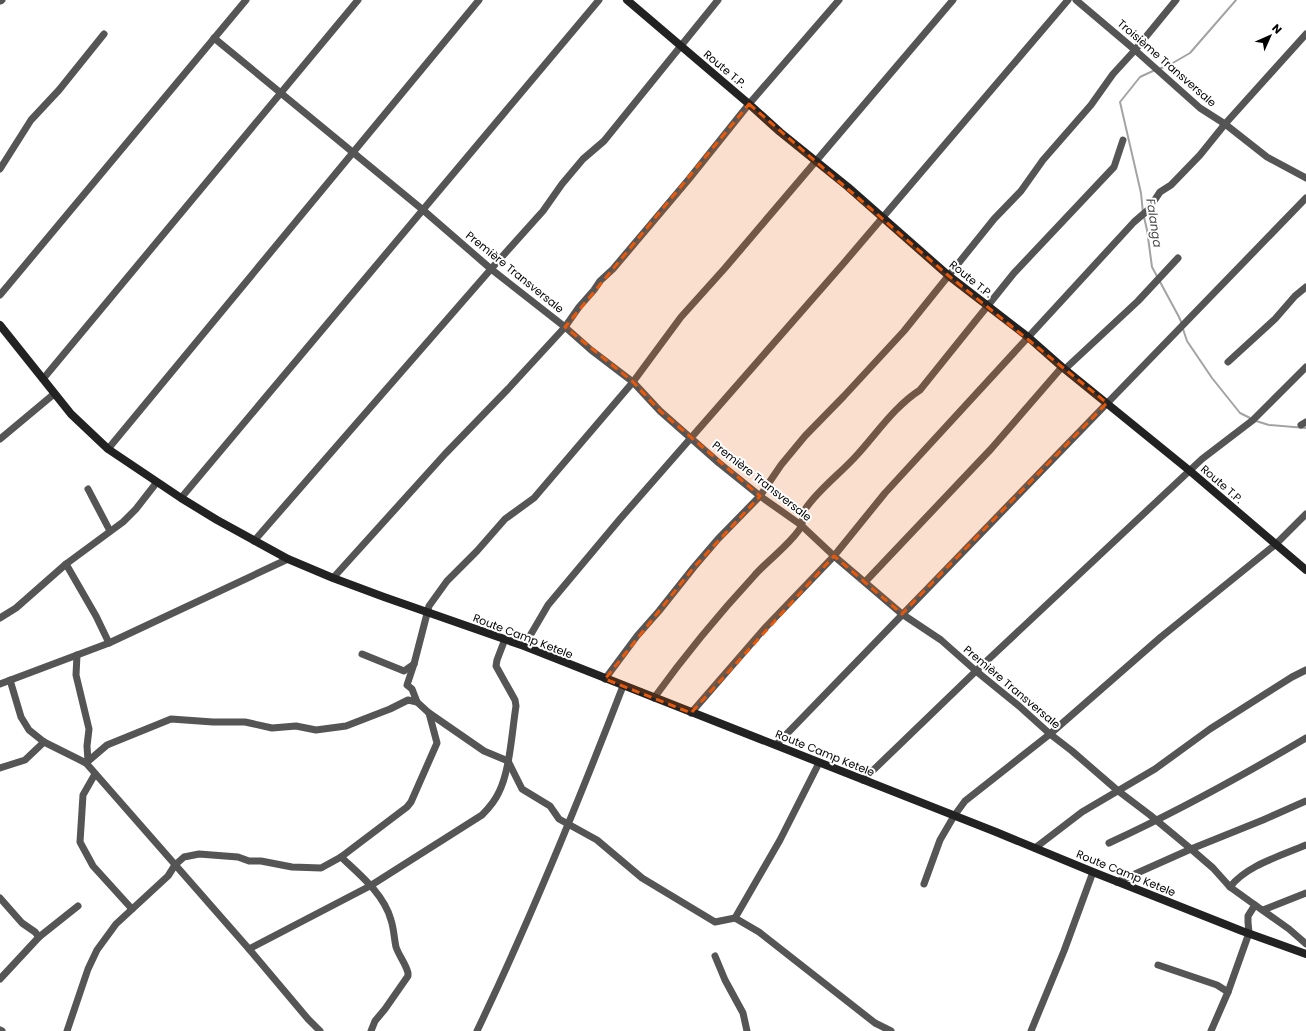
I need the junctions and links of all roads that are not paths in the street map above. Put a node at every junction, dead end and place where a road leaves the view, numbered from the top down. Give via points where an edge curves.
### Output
1 (246, 0) edge
2 (358, 0) edge
3 (480, 0) edge
4 (599, 0) edge
5 (627, 0) edge
6 (718, 0) edge
7 (839, 0) edge
8 (954, 0) edge
9 (1068, 0) edge
10 (1076, 0) edge
11 (1176, 0) edge
12 (104, 34) dead end
13 (1306, 34) edge
14 (214, 38) junction
15 (681, 46) junction
16 (1136, 50) junction
17 (281, 92) junction
18 (749, 104) junction
19 (1225, 124) junction
20 (1123, 140) dead end
21 (353, 153) junction
22 (815, 161) junction
23 (0, 169) edge
24 (1306, 178) edge
25 (1306, 198) edge
26 (422, 210) junction
27 (881, 218) junction
28 (1178, 258) dead end
29 (490, 269) junction
30 (949, 276) junction
31 (1306, 287) edge
32 (0, 295) edge
33 (988, 307) junction
34 (0, 325) edge
35 (565, 327) junction
36 (1028, 337) junction
37 (1228, 362) dead end
38 (1306, 367) edge
39 (1063, 368) junction
40 (44, 379) junction
41 (633, 382) junction
42 (54, 394) junction
43 (1107, 403) junction
44 (690, 437) junction
45 (0, 439) edge
46 (108, 449) junction
47 (1190, 471) junction
48 (157, 482) junction
49 (88, 489) dead end
50 (760, 496) junction
51 (181, 498) junction
52 (1306, 514) edge
53 (801, 525) junction
54 (110, 531) junction
55 (254, 541) junction
56 (1276, 544) junction
57 (834, 556) junction
58 (288, 559) junction
59 (66, 564) junction
60 (1306, 570) edge
61 (333, 578) junction
62 (865, 582) junction
63 (428, 612) junction
64 (902, 614) junction
65 (0, 618) edge
66 (505, 639) junction
67 (109, 643) junction
68 (524, 646) junction
69 (362, 654) dead end
70 (77, 655) junction
71 (414, 664) junction
72 (1306, 670) edge
73 (976, 671) junction
74 (605, 679) junction
75 (10, 680) junction
76 (0, 684) edge
77 (623, 686) junction
78 (654, 698) junction
79 (416, 702) junction
80 (429, 713) junction
81 (691, 713) junction
82 (1050, 734) junction
83 (1306, 738) edge
84 (44, 742) junction
85 (776, 745) junction
86 (508, 761) junction
87 (87, 762) junction
88 (819, 763) junction
89 (2, 765) edge
90 (95, 774) junction
91 (863, 780) junction
92 (1117, 790) junction
93 (1306, 801) edge
94 (954, 816) junction
95 (1156, 821) junction
96 (569, 824) junction
97 (1109, 843) dead end
98 (1306, 845) edge
99 (1035, 848) junction
100 (1191, 849) junction
101 (341, 857) junction
102 (175, 865) junction
103 (1093, 872) junction
104 (1117, 882) junction
105 (924, 884) dead end
106 (370, 886) junction
107 (1230, 887) junction
108 (1306, 893) edge
109 (0, 898) edge
110 (1255, 905) junction
111 (78, 906) dead end
112 (132, 909) junction
113 (1263, 910) junction
114 (736, 918) junction
115 (1249, 933) junction
116 (39, 937) junction
117 (1306, 944) edge
118 (249, 949) junction
119 (1306, 954) edge
120 (715, 956) dead end
121 (1158, 965) dead end
122 (1, 977) edge
123 (1233, 979) junction
124 (1217, 985) junction
125 (1228, 992) junction
126 (67, 1031) edge
127 (320, 1031) edge
128 (371, 1031) edge
129 (374, 1031) edge
130 (477, 1031) edge
131 (747, 1031) edge
132 (891, 1031) edge
133 (1031, 1031) edge
134 (1211, 1031) edge

1 - 14 street
2 - 17 street
3 - 21 street
4 - 26 street
5 - 15 street, Route T.P.
6 - 15 street
7 - 18 street
8 - 22 street
9 - 27 street
10 - 16 street, Troisième Transversale
11 - 16 street
12 - 23 street via 31,120
13 - 19 street
14 - 17 street, Première Transversale
14 - 32 street
15 - 18 street, Route T.P.
15 - 29 street via 604,141 583,159 562,184 544,212
16 - 19 street, Troisième Transversale via 1200,108
16 - 30 street via 1113,74 1091,105
17 - 21 street, Première Transversale
17 - 40 street
18 - 22 street, Route T.P.
18 - 35 street via 673,199 613,270 600,281
19 - 24 street, Troisième Transversale via 1267,157
19 - 36 street via 1200,155 1171,185 1160,192 1148,210
20 - 33 street via 1114,167 1014,273
21 - 26 street, Première Transversale
21 - 46 street
22 - 27 street, Route T.P.
22 - 41 street via 681,317
25 - 43 street
26 - 29 street, Première Transversale
26 - 51 street
27 - 30 street, Route T.P.
27 - 44 street
28 - 39 street via 1138,301
29 - 35 street, Première Transversale
29 - 55 street
30 - 33 street, Route T.P.
30 - 50 street via 904,331 805,436
31 - 37 street
33 - 36 street, Route T.P.
33 - 53 street via 920,390 896,410 805,509
34 - 40 street, Route Camp Ketele
35 - 41 street, Première Transversale
35 - 61 street
36 - 39 street, Route T.P.
36 - 57 street via 885,493
38 - 47 street via 1253,420 1202,458
39 - 43 street, Route T.P.
39 - 62 street via 991,449
40 - 42 street, Route Camp Ketele
41 - 44 street, Première Transversale via 660,411
41 - 63 street via 534,498 504,519 447,581 429,606
42 - 45 street
42 - 46 street, Route Camp Ketele
43 - 47 street, Route T.P.
43 - 64 street
44 - 50 street, Première Transversale
44 - 68 street via 548,605
46 - 48 street, Route Camp Ketele
47 - 56 street, Route T.P.
47 - 73 street
48 - 51 street, Route Camp Ketele
48 - 54 street via 136,509
49 - 54 street
50 - 53 street, Première Transversale
50 - 74 street via 718,538
51 - 55 street, Route Camp Ketele
52 - 56 street
53 - 57 street, Première Transversale
53 - 78 street via 684,656
54 - 59 street
55 - 58 street, Route Camp Ketele
56 - 60 street, Route T.P.
56 - 82 street via 1161,637
57 - 62 street, Première Transversale
57 - 81 street via 764,629
58 - 61 street, Route Camp Ketele
58 - 67 street
59 - 65 street via 16,608
59 - 67 street
61 - 63 street, Route Camp Ketele
62 - 64 street, Première Transversale
63 - 66 street, Route Camp Ketele
63 - 71 street
64 - 73 street, Première Transversale via 941,640
64 - 85 street
66 - 68 street, Route Camp Ketele
66 - 86 street via 496,666 516,703
67 - 70 street
68 - 74 street, Route Camp Ketele
69 - 71 street via 404,671
70 - 75 street
70 - 87 street via 76,675 89,729
71 - 79 street via 406,685 412,690
72 - 92 street via 1210,729 1155,769
73 - 82 street, Première Transversale
73 - 91 street
74 - 77 street, Route Camp Ketele
75 - 76 street
75 - 84 street via 24,723
77 - 78 street, Route Camp Ketele
77 - 96 street
78 - 81 street, Route Camp Ketele
79 - 80 street
79 - 87 street via 408,700 346,726 316,730 296,726 272,728 245,722 171,719 107,744
80 - 86 street via 484,751
80 - 101 street via 437,743 411,802
81 - 85 street, Route Camp Ketele
82 - 92 street, Première Transversale
82 - 94 street via 965,801
83 - 95 street
84 - 87 street
84 - 89 street via 25,760 9,766
85 - 88 street, Route Camp Ketele
86 - 96 street via 524,791 550,806 559,819
86 - 106 street via 499,792 482,815
87 - 90 street
88 - 91 street, Route Camp Ketele
88 - 114 street
90 - 102 street
90 - 112 street via 83,795 80,842 93,866
91 - 94 street, Route Camp Ketele
92 - 95 street, Première Transversale
92 - 99 street via 1082,812
93 - 100 street
94 - 99 street, Route Camp Ketele
94 - 105 street via 940,840
95 - 97 street
95 - 100 street, Première Transversale
96 - 114 street via 597,840 642,878 715,922
96 - 130 street
98 - 107 street via 1252,868 1236,879
99 - 103 street, Route Camp Ketele
100 - 104 street
100 - 107 street, Première Transversale
101 - 102 street via 326,866 316,868 199,854 184,856
101 - 106 street
102 - 112 street via 168,876
102 - 118 street
103 - 104 street, Route Camp Ketele
103 - 133 street
104 - 115 street, Route Camp Ketele
106 - 118 street
106 - 128 street via 387,909 396,947 408,973 375,1021
107 - 110 street, Première Transversale
108 - 113 street
109 - 116 street via 22,923
110 - 113 street, Première Transversale
110 - 115 street via 1248,916
111 - 116 street
112 - 126 street via 116,924 97,950
113 - 117 street, Première Transversale
114 - 132 street via 759,932 875,1023
115 - 119 street, Route Camp Ketele
115 - 123 street
116 - 122 street
118 - 127 street
120 - 131 street via 743,1013
121 - 124 street
123 - 124 street
123 - 125 street
124 - 125 street
125 - 134 street
128 - 129 street

